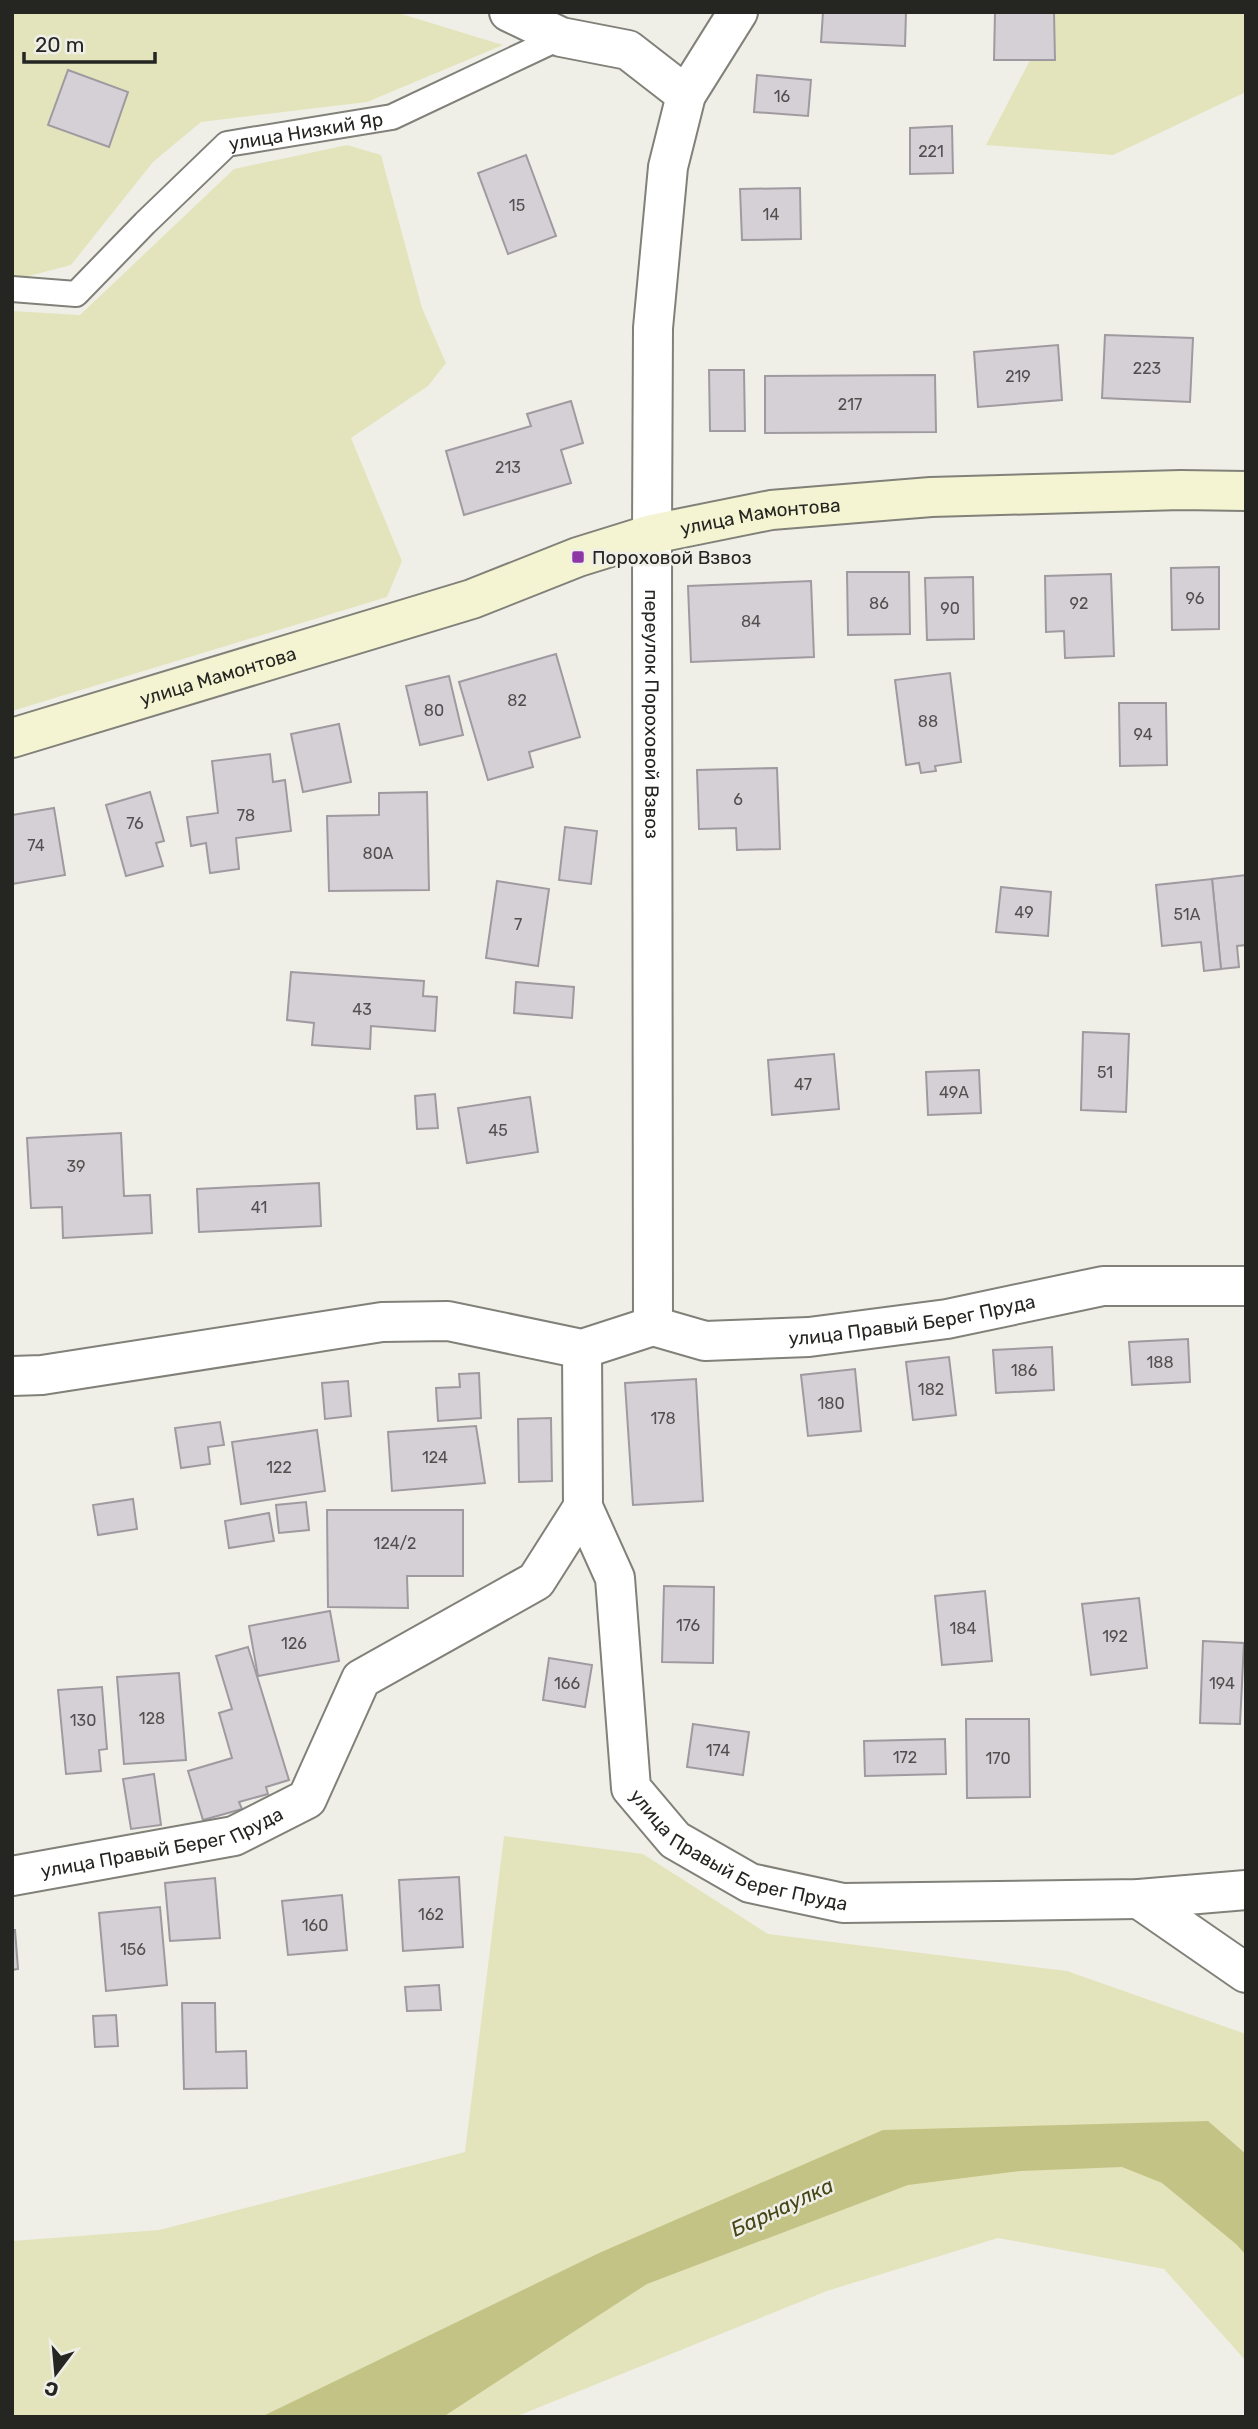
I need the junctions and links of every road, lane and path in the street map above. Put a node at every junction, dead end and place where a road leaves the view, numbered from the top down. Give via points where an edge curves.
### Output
1 (509, 12) edge
2 (738, 12) edge
3 (561, 37) junction
4 (686, 96) junction
5 (12, 289) edge
6 (1246, 491) edge
7 (652, 534) junction
8 (12, 738) edge
9 (1246, 1286) edge
10 (653, 1326) junction
11 (582, 1349) junction
12 (12, 1376) edge
13 (583, 1507) junction
14 (12, 1876) edge
15 (1246, 1890) edge
16 (1139, 1899) junction
17 (1246, 1973) edge

1 - 3 street
2 - 4 street, переулок Пороховой Взвоз
3 - 4 street via 628,50
3 - 5 lane, улица Низкий Яр via 392,117 228,144 76,294
4 - 7 street, переулок Пороховой Взвоз via 668,167 653,328
6 - 7 main road, улица Мамонтова via 931,497 771,510
7 - 8 main road, улица Мамонтова via 578,557 472,599
7 - 10 street, переулок Пороховой Взвоз
9 - 10 street, улица Правый Берег Пруда via 1103,1286 947,1319 809,1337 705,1341
10 - 11 street
11 - 12 street via 448,1321 382,1322
11 - 13 street, улица Правый Берег Пруда
13 - 14 street, улица Правый Берег Пруда via 536,1581 361,1679 307,1799 234,1836
13 - 16 street, улица Правый Берег Пруда via 615,1578 631,1788 675,1840 750,1883 843,1903
15 - 16 street, улица Правый Берег Пруда
16 - 17 street

